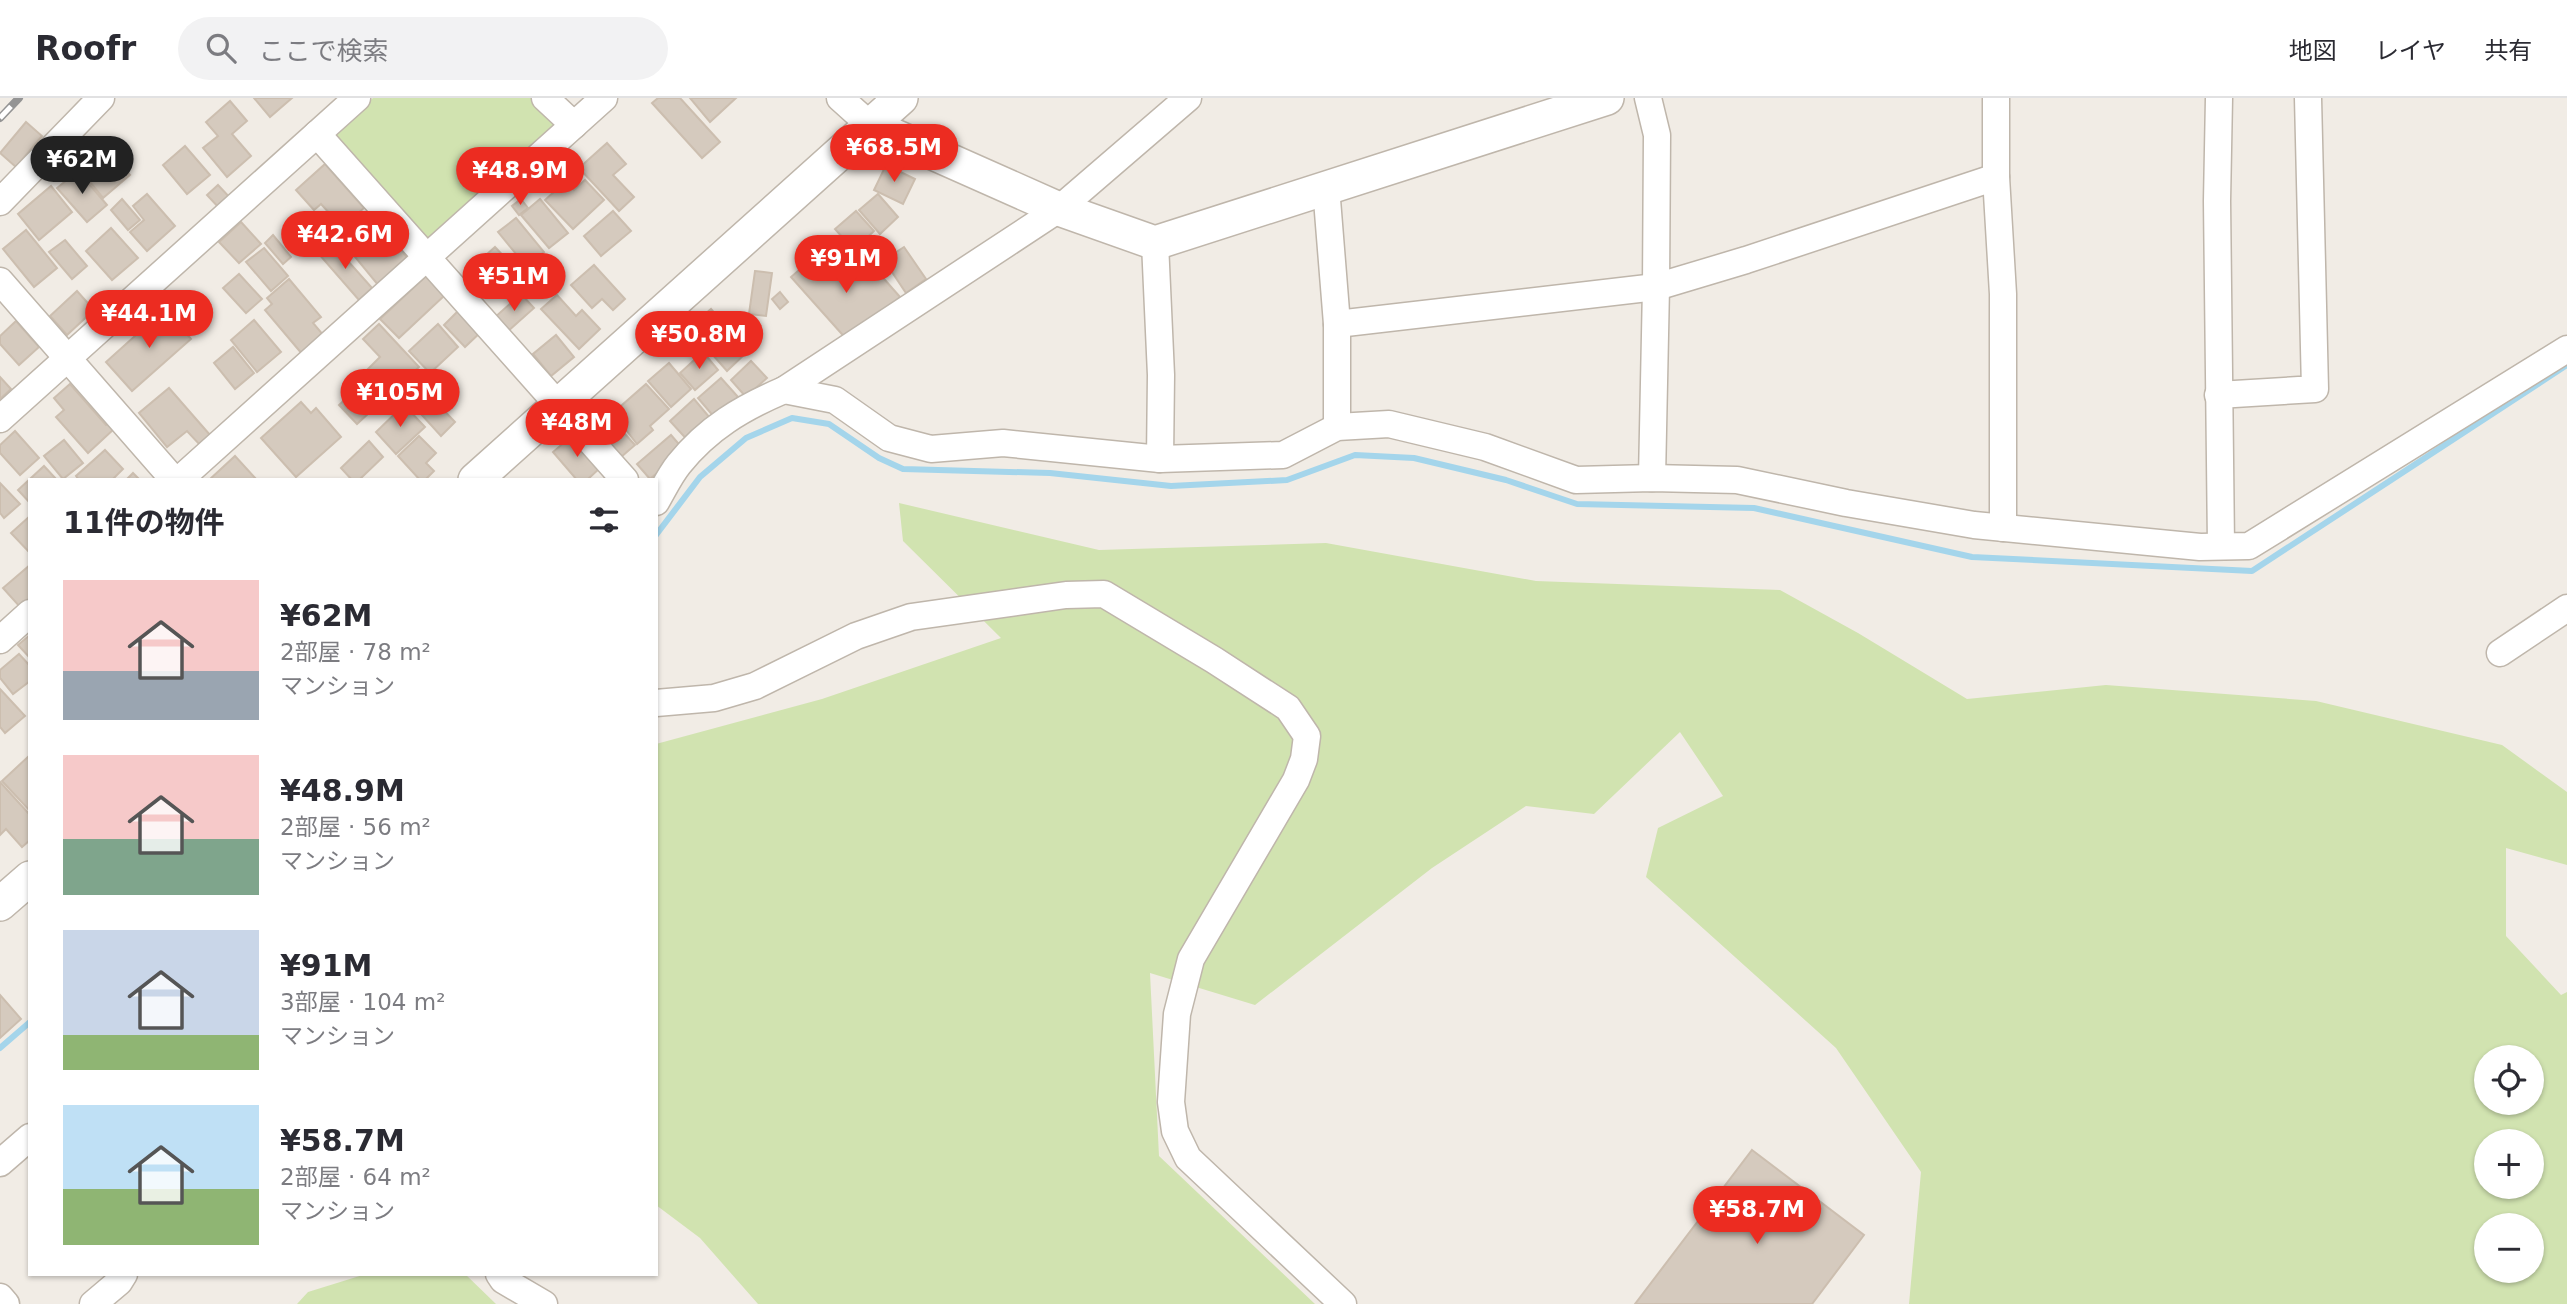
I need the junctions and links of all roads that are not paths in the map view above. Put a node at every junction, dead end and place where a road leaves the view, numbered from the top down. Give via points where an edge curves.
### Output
1 (101, 98) edge
2 (356, 98) edge
3 (545, 98) edge
4 (604, 98) edge
5 (840, 98) edge
6 (901, 98) edge
7 (1188, 98) edge
8 (1607, 98) edge
9 (1648, 98) edge
10 (1996, 98) edge
11 (2219, 98) edge
12 (2308, 98) edge
13 (574, 125) junction
14 (870, 125) junction
15 (317, 134) junction
16 (1996, 177) junction
17 (1326, 187) junction
18 (0, 202) edge
19 (1059, 209) junction
20 (1155, 243) junction
21 (426, 257) junction
22 (0, 281) edge
23 (1657, 286) junction
24 (1337, 324) junction
25 (2567, 349) edge
26 (68, 359) junction
27 (785, 390) junction
28 (2218, 395) junction
29 (559, 404) junction
30 (0, 419) edge
31 (1337, 427) junction
32 (1160, 459) junction
33 (174, 478) edge
34 (178, 478) edge
35 (477, 478) edge
36 (623, 478) edge
37 (1652, 478) junction
38 (658, 499) edge
39 (2003, 528) junction
40 (2221, 546) junction
41 (2567, 608) edge
42 (28, 615) edge
43 (0, 640) edge
44 (2500, 653) dead end
45 (658, 703) edge
46 (28, 880) edge
47 (0, 904) edge
48 (28, 1139) edge
49 (0, 1163) edge
50 (123, 1276) edge
51 (500, 1276) edge
52 (0, 1297) edge
53 (6, 1304) edge
54 (93, 1304) edge
55 (544, 1304) edge
56 (1343, 1304) edge

1 - 18 street
2 - 15 street
3 - 13 street
4 - 13 street
5 - 14 street
6 - 14 street
7 - 19 street
8 - 17 street
9 - 23 street via 1657,135
10 - 16 street
11 - 28 street
12 - 28 street via 2315,389
13 - 21 street
14 - 19 street
14 - 29 street
15 - 21 street
15 - 26 street
16 - 23 street
16 - 39 street via 2003,294
17 - 20 street
17 - 24 street
19 - 20 street
19 - 27 street
20 - 32 street
21 - 29 street
21 - 34 street
22 - 26 street
23 - 24 street
23 - 37 street
24 - 31 street
25 - 40 street via 2249,546
26 - 30 street
26 - 33 street
27 - 32 street via 835,400 889,438 932,449 1003,443
27 - 38 street via 745,407 710,432 677,466
28 - 40 street
29 - 35 street
29 - 36 street
31 - 32 street via 1283,454
31 - 37 street via 1389,424 1485,447 1576,480
37 - 39 street via 1737,480
39 - 40 street
41 - 44 street
42 - 43 street
45 - 56 street via 714,698 755,686 856,636 911,617 1104,594 1287,708 1307,736 1304,760 1272,824 1191,959 1177,1014 1171,1102 1174,1131 1188,1158
46 - 47 street
48 - 49 street
50 - 54 street
51 - 55 street
52 - 53 street

